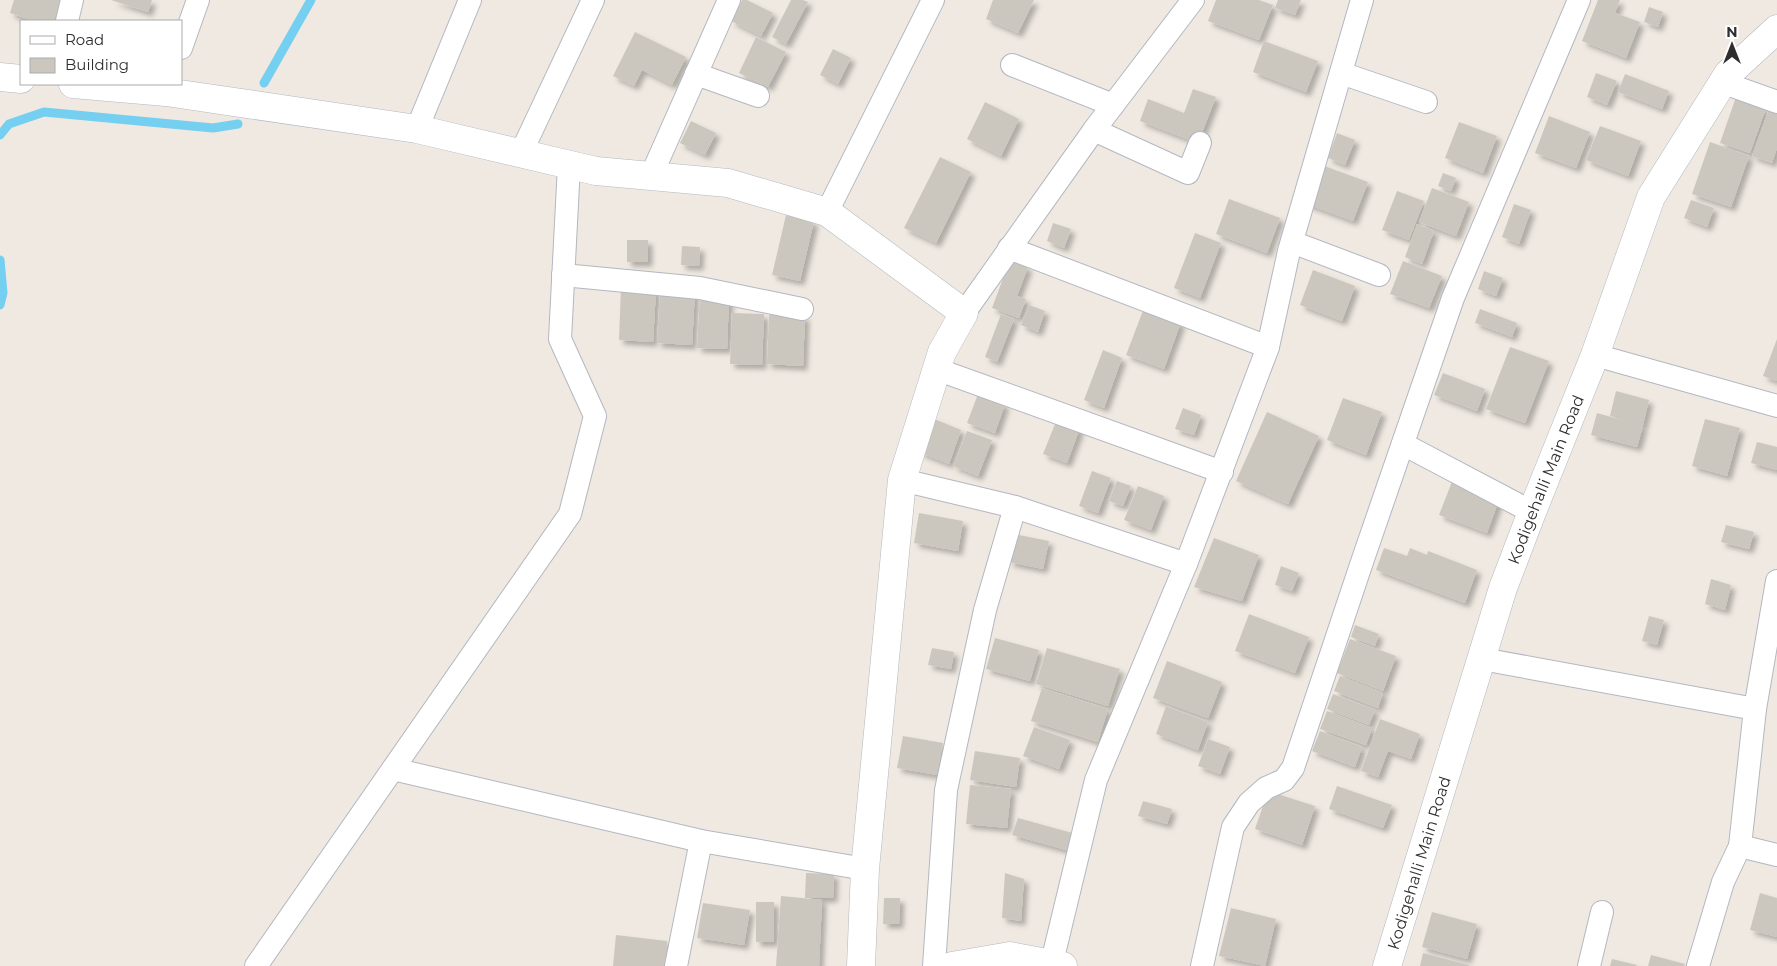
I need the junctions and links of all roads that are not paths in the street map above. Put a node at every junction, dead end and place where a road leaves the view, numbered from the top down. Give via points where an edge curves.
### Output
1 (72, 0) edge
2 (198, 0) edge
3 (470, 0) edge
4 (593, 0) edge
5 (729, 0) edge
6 (933, 0) edge
7 (1193, 0) edge
8 (1362, 0) edge
9 (1579, 0) edge
10 (66, 20) edge
11 (1777, 29) edge
12 (182, 45) edge
13 (1012, 65) dead end
14 (1341, 73) junction
15 (696, 74) junction
16 (0, 77) edge
17 (20, 79) edge
18 (1724, 83) junction
19 (96, 85) edge
20 (167, 88) edge
21 (758, 96) dead end
22 (1426, 102) dead end
23 (1777, 102) edge
24 (1113, 105) junction
25 (417, 129) junction
26 (1094, 130) junction
27 (1200, 143) dead end
28 (521, 153) junction
29 (569, 164) junction
30 (651, 176) junction
31 (827, 212) junction
32 (1292, 242) junction
33 (1009, 248) junction
34 (563, 275) junction
35 (1378, 275) dead end
36 (802, 309) dead end
37 (964, 312) junction
38 (1268, 347) junction
39 (1595, 355) junction
40 (936, 369) junction
41 (1777, 406) edge
42 (1403, 444) junction
43 (1222, 472) junction
44 (902, 480) junction
45 (1015, 507) junction
46 (1532, 512) junction
47 (1186, 564) junction
48 (1777, 581) edge
49 (1482, 659) junction
50 (1763, 700) edge
51 (393, 769) junction
52 (701, 841) junction
53 (1740, 846) junction
54 (1777, 855) edge
55 (865, 869) junction
56 (1602, 912) dead end
57 (1055, 965) edge
58 (256, 966) edge
59 (676, 966) edge
60 (861, 966) edge
61 (934, 966) edge
62 (952, 966) edge
63 (1202, 966) edge
64 (1387, 966) edge
65 (1589, 966) edge
66 (1698, 966) edge

1 - 10 street
2 - 12 street
3 - 25 street
4 - 28 street
5 - 15 street
6 - 31 street
7 - 24 street
8 - 14 street
9 - 42 street via 1453,298
11 - 18 street, Kodigehalli Main Road via 1728,74
13 - 24 street
14 - 22 street
14 - 32 street
15 - 21 street
15 - 30 street
16 - 17 street
18 - 23 street
18 - 39 street, Kodigehalli Main Road via 1651,196
19 - 20 street
20 - 25 street
24 - 26 street
25 - 28 street
26 - 27 street via 1188,173
26 - 33 street
28 - 29 street
29 - 30 street via 596,171
29 - 34 street
30 - 31 street via 728,183
31 - 37 street
32 - 35 street
32 - 38 street
33 - 37 street
33 - 38 street
34 - 36 street via 700,288
34 - 51 street via 560,338 595,416 570,514
37 - 40 street
38 - 43 street
39 - 41 street
39 - 46 street, Kodigehalli Main Road
40 - 43 street
40 - 44 street
42 - 46 street
42 - 63 street via 1294,768 1284,780 1266,788 1249,803 1234,827
43 - 47 street
44 - 45 street
44 - 55 street
45 - 47 street
45 - 61 street via 985,610 946,790
46 - 49 street, Kodigehalli Main Road
47 - 57 street via 1096,780
48 - 50 street
49 - 50 street
49 - 64 street, Kodigehalli Main Road
50 - 53 street
51 - 52 street
51 - 58 street
52 - 55 street
52 - 59 street
53 - 54 street
53 - 66 street via 1723,882
55 - 60 street
56 - 65 street
57 - 62 street via 1010,956

